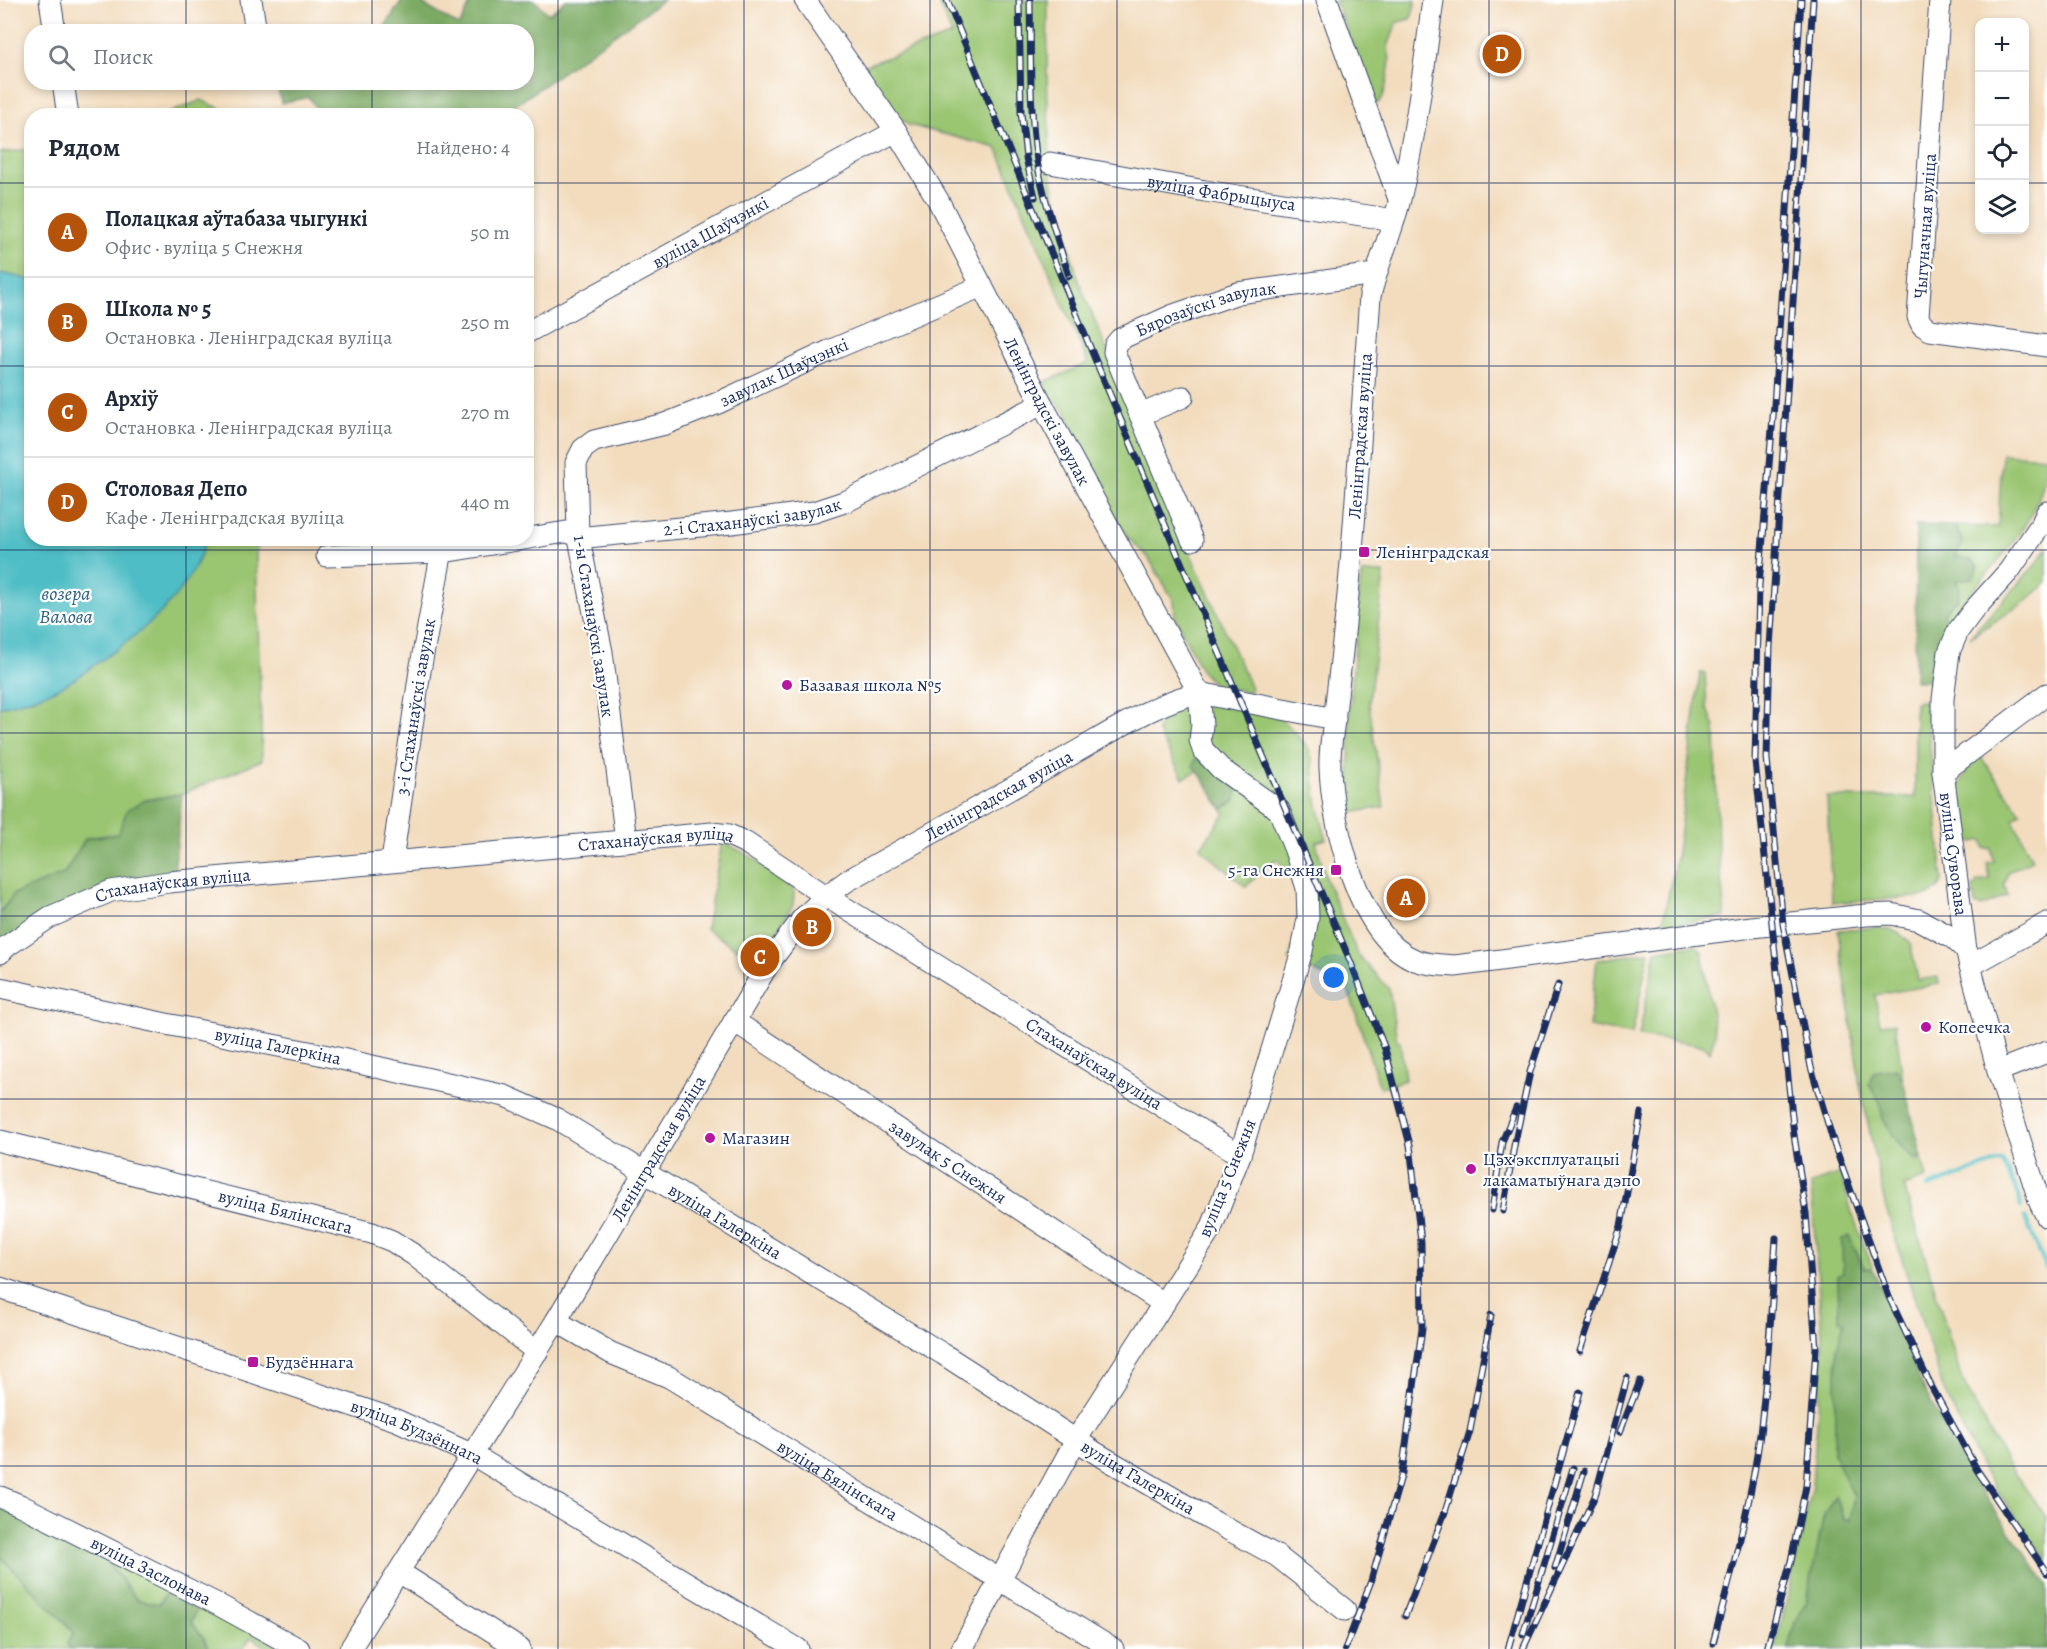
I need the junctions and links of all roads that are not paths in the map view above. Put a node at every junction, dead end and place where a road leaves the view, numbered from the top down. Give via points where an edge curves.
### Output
1 (50, 0) edge
2 (251, 0) edge
3 (805, 0) edge
4 (1327, 0) edge
5 (1433, 0) edge
6 (1940, 0) edge
7 (54, 24) edge
8 (255, 24) edge
9 (64, 90) edge
10 (67, 108) edge
11 (896, 131) junction
12 (1050, 163) dead end
13 (1397, 210) junction
14 (1375, 274) junction
15 (982, 286) junction
16 (534, 329) edge
17 (2047, 346) edge
18 (1183, 397) dead end
19 (1042, 404) junction
20 (1140, 415) junction
21 (583, 449) joint
22 (2047, 512) edge
23 (578, 534) junction
24 (534, 535) edge
25 (1191, 540) dead end
26 (432, 546) edge
27 (443, 546) edge
28 (327, 556) dead end
29 (1199, 693) junction
30 (2047, 694) edge
31 (1335, 719) junction
32 (1943, 772) junction
33 (626, 841) junction
34 (392, 861) junction
35 (826, 896) junction
36 (2047, 923) edge
37 (0, 953) edge
38 (1968, 958) junction
39 (0, 988) edge
40 (734, 1021) junction
41 (2047, 1052) edge
42 (1998, 1071) junction
43 (0, 1141) edge
44 (1240, 1155) junction
45 (646, 1171) junction
46 (2047, 1217) edge
47 (0, 1288) edge
48 (1164, 1304) junction
49 (556, 1322) junction
50 (537, 1352) junction
51 (1076, 1440) junction
52 (473, 1455) junction
53 (0, 1497) edge
54 (399, 1572) junction
55 (999, 1580) junction
56 (1345, 1610) dead end
57 (299, 1649) edge
58 (350, 1649) edge
59 (520, 1649) edge
60 (798, 1649) edge
61 (962, 1649) edge
62 (1113, 1649) edge

1 - 7 street
2 - 8 street
3 - 11 street
4 - 13 street
5 - 13 street, Ленінградская вуліца via 1419,101
6 - 17 street, Чыгуначная вуліца via 1918,316 1930,330
9 - 10 street
11 - 15 street, Ленінградскі завулак via 938,200
11 - 16 street, вуліца Шаўчэнкі
12 - 13 street, вуліца Фабрыцыуса via 1205,191
13 - 14 street, Ленінградская вуліца
14 - 20 street, Бярозаўскі завулак via 1238,293 1120,339 1114,352
14 - 31 street, Ленінградская вуліца via 1370,296 1352,551
15 - 19 street, Ленінградскі завулак
15 - 21 street, завулак Шаўчэнкі via 718,403 665,424 594,441
18 - 20 street
19 - 23 street, 2-і Стаханаўскі завулак via 847,501 814,512 609,535
19 - 29 street, Ленінградскі завулак
20 - 25 street, Бярозаўскі завулак
21 - 23 street, 1-ы Стаханаўскі завулак via 576,464
22 - 32 street, вуліца Суворава via 2009,571 1958,631 1949,652 1943,699
23 - 24 street, 2-і Стаханаўскі завулак
23 - 33 street, 1-ы Стаханаўскі завулак via 602,652
26 - 28 street
27 - 34 street, 3-і Стаханаўскі завулак
29 - 31 street, Ленінградская вуліца
29 - 35 street, Ленінградская вуліца via 1167,703
29 - 44 street, вуліца 5 Снежня via 1203,750 1221,769 1280,810 1307,888 1308,918 1302,951
30 - 32 street
31 - 38 street via 1330,766 1335,816 1349,866 1379,930 1413,959 1455,966 1752,927 1891,914 1919,920 1953,938
32 - 38 street, вуліца Суворава
33 - 34 street, Стаханаўская вуліца
33 - 35 street, Стаханаўская вуліца via 729,835
34 - 37 street, Стаханаўская вуліца via 111,891 50,917
35 - 40 street, Ленінградская вуліца via 802,919 769,963
35 - 44 street, Стаханаўская вуліца
36 - 38 street
38 - 42 street, вуліца Суворава
39 - 45 street, вуліца Галеркіна via 505,1096 557,1119
40 - 45 street, Ленінградская вуліца
40 - 48 street, завулак 5 Снежня
41 - 42 street
42 - 46 street, вуліца Суворава
43 - 50 street, вуліца Бялінскага via 393,1241
44 - 48 street, вуліца 5 Снежня via 1211,1228
45 - 49 street, Ленінградская вуліца
45 - 51 street, вуліца Галеркіна
47 - 52 street, вуліца Будзённага via 396,1420
48 - 51 street, вуліца 5 Снежня
49 - 50 street, Ленінградская вуліца
49 - 55 street, вуліца Бялінскага via 611,1353 669,1377
50 - 52 street, Ленінградская вуліца
51 - 55 street, вуліца 5 Снежня
51 - 56 street, вуліца Галеркіна via 1276,1556
52 - 54 street, Ленінградская вуліца
52 - 60 street, вуліца Будзённага
53 - 57 street, вуліца Заслонава via 218,1604
54 - 58 street, Ленінградская вуліца
54 - 59 street
55 - 61 street, вуліца 5 Снежня
55 - 62 street, вуліца Бялінскага

